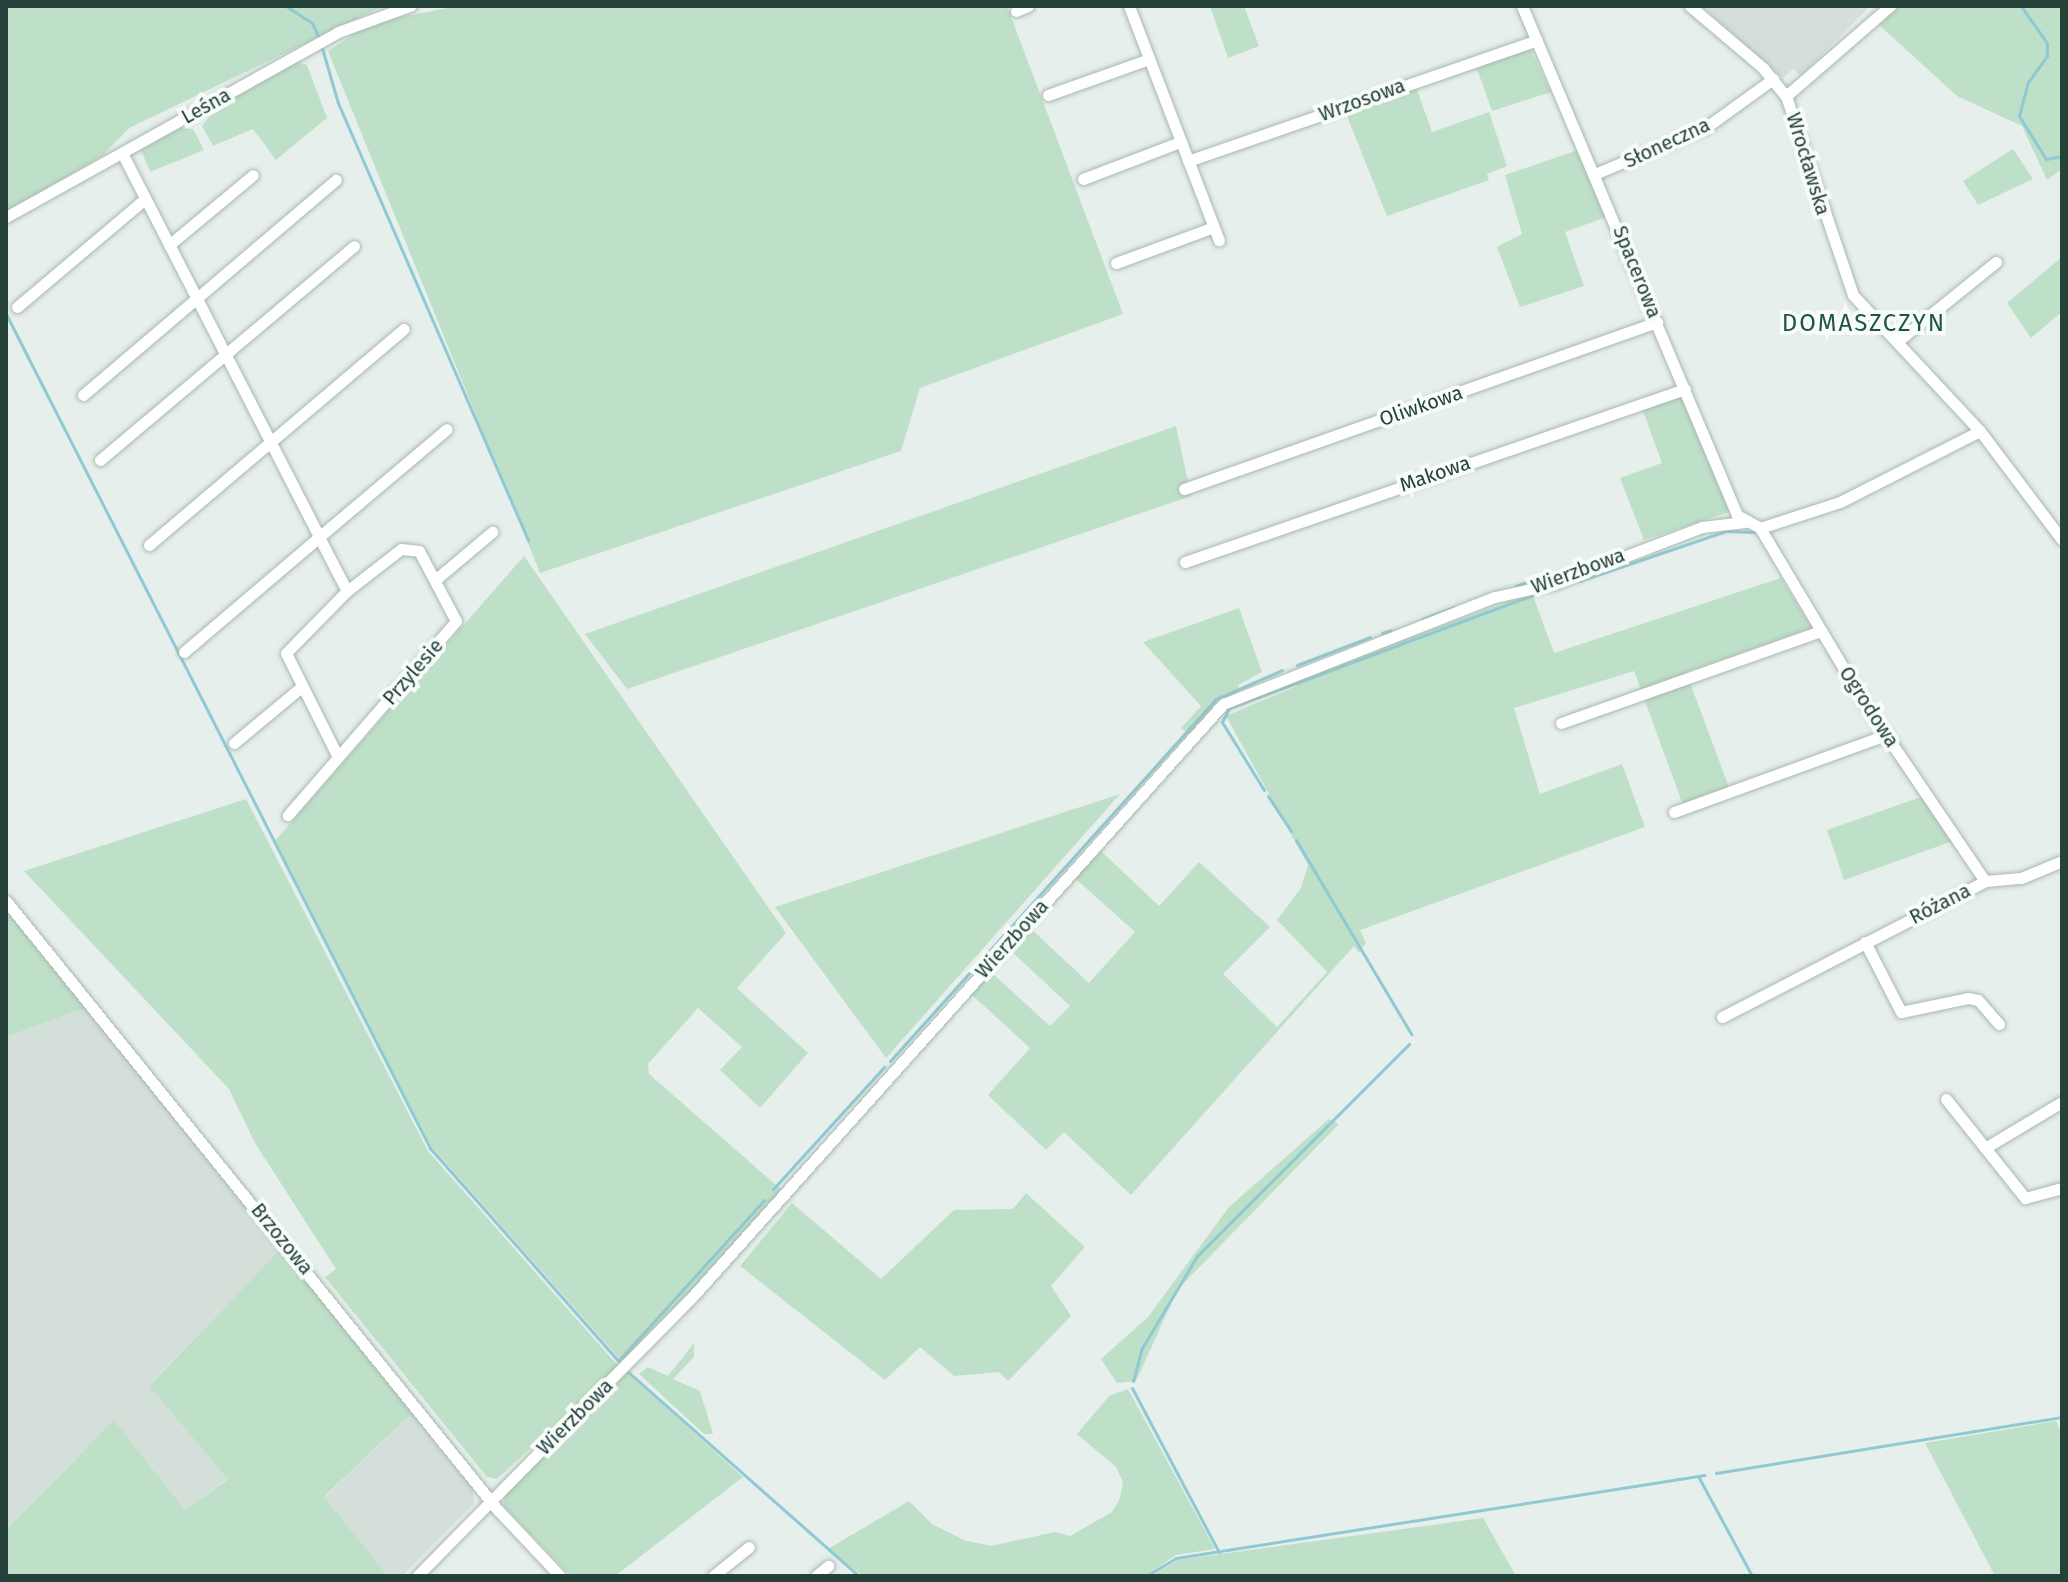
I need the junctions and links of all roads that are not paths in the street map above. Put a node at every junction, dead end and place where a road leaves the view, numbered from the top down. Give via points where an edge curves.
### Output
1 (410, 6) edge
2 (1129, 6) edge
3 (1522, 6) edge
4 (1690, 6) edge
5 (1890, 6) edge
6 (1537, 40) junction
7 (1149, 59) junction
8 (1773, 79) junction
9 (1048, 95) dead end
10 (1786, 96) junction
11 (1180, 142) junction
12 (122, 153) junction
13 (1188, 161) junction
14 (1597, 173) junction
15 (253, 175) dead end
16 (1083, 179) dead end
17 (336, 180) dead end
18 (145, 199) junction
19 (6, 217) edge
20 (1214, 227) junction
21 (1219, 240) dead end
22 (169, 245) junction
23 (354, 246) dead end
24 (1996, 262) dead end
25 (1116, 263) dead end
26 (197, 297) junction
27 (17, 307) dead end
28 (1657, 322) junction
29 (404, 329) dead end
30 (1898, 341) junction
31 (226, 352) junction
32 (1685, 389) junction
33 (83, 395) dead end
34 (447, 429) dead end
35 (1980, 431) junction
36 (271, 442) junction
37 (100, 460) dead end
38 (1184, 489) dead end
39 (1745, 522) junction
40 (1760, 528) junction
41 (492, 532) dead end
42 (319, 537) junction
43 (2062, 540) edge
44 (149, 545) dead end
45 (1185, 562) dead end
46 (435, 580) junction
47 (347, 591) junction
48 (1821, 631) junction
49 (184, 652) dead end
50 (300, 688) junction
51 (1561, 723) dead end
52 (1886, 735) junction
53 (234, 743) dead end
54 (338, 757) junction
55 (1674, 812) dead end
56 (288, 815) dead end
57 (2062, 861) edge
58 (1985, 881) junction
59 (6, 901) edge
60 (1865, 942) junction
61 (1722, 1017) dead end
62 (1999, 1024) dead end
63 (1946, 1099) dead end
64 (2062, 1102) edge
65 (1985, 1148) junction
66 (2062, 1188) edge
67 (491, 1502) junction
68 (749, 1547) dead end
69 (828, 1566) dead end
70 (417, 1576) edge
71 (560, 1576) edge
72 (713, 1576) edge
73 (816, 1576) edge

1 - 12 street, Leśna via 338,32
2 - 7 street
3 - 6 street, Spacerowa
4 - 8 street, Wrocławska
5 - 10 street
6 - 13 street, Wrzosowa
6 - 14 street, Spacerowa
7 - 9 street
7 - 11 street
8 - 10 street, Wrocławska
8 - 14 street, Słoneczna via 1705,128
10 - 30 street, Wrocławska via 1845,281
11 - 13 street
11 - 16 street
12 - 18 street
12 - 19 street, Leśna
13 - 20 street
14 - 28 street, Spacerowa
15 - 22 street
17 - 26 street
18 - 22 street
18 - 27 street
20 - 21 street
20 - 25 street
22 - 26 street
23 - 31 street
24 - 30 street
26 - 31 street
26 - 33 street
28 - 32 street, Spacerowa
28 - 38 street, Oliwkowa
29 - 36 street
30 - 35 street, Wrocławska
31 - 36 street
31 - 37 street
32 - 39 street, Spacerowa
32 - 45 street, Makowa
34 - 42 street
35 - 40 street via 1840,502
35 - 43 street, Wrocławska
36 - 42 street
36 - 44 street
39 - 40 street
39 - 67 street, Wierzbowa via 1702,527 1553,584 1495,597 1223,704 693,1296
40 - 48 street, Ogrodowa
41 - 46 street
42 - 47 street
42 - 49 street
46 - 47 street, Przylesie via 419,551 407,547
46 - 54 street, Przylesie via 456,621
47 - 50 street, Przylesie via 287,648
48 - 51 street
48 - 52 street, Ogrodowa
50 - 53 street
50 - 54 street, Przylesie
52 - 55 street
52 - 58 street, Ogrodowa
54 - 56 street, Przylesie
57 - 58 street, Różana via 2021,878
58 - 60 street, Różana
59 - 67 street, Brzozowa
60 - 61 street, Różana
60 - 62 street via 1901,1012 1968,998 1978,1000
63 - 65 street
64 - 65 street
65 - 66 street via 2025,1198
67 - 70 street, Wierzbowa
67 - 71 street, Brzozowa
68 - 72 street
69 - 73 street

